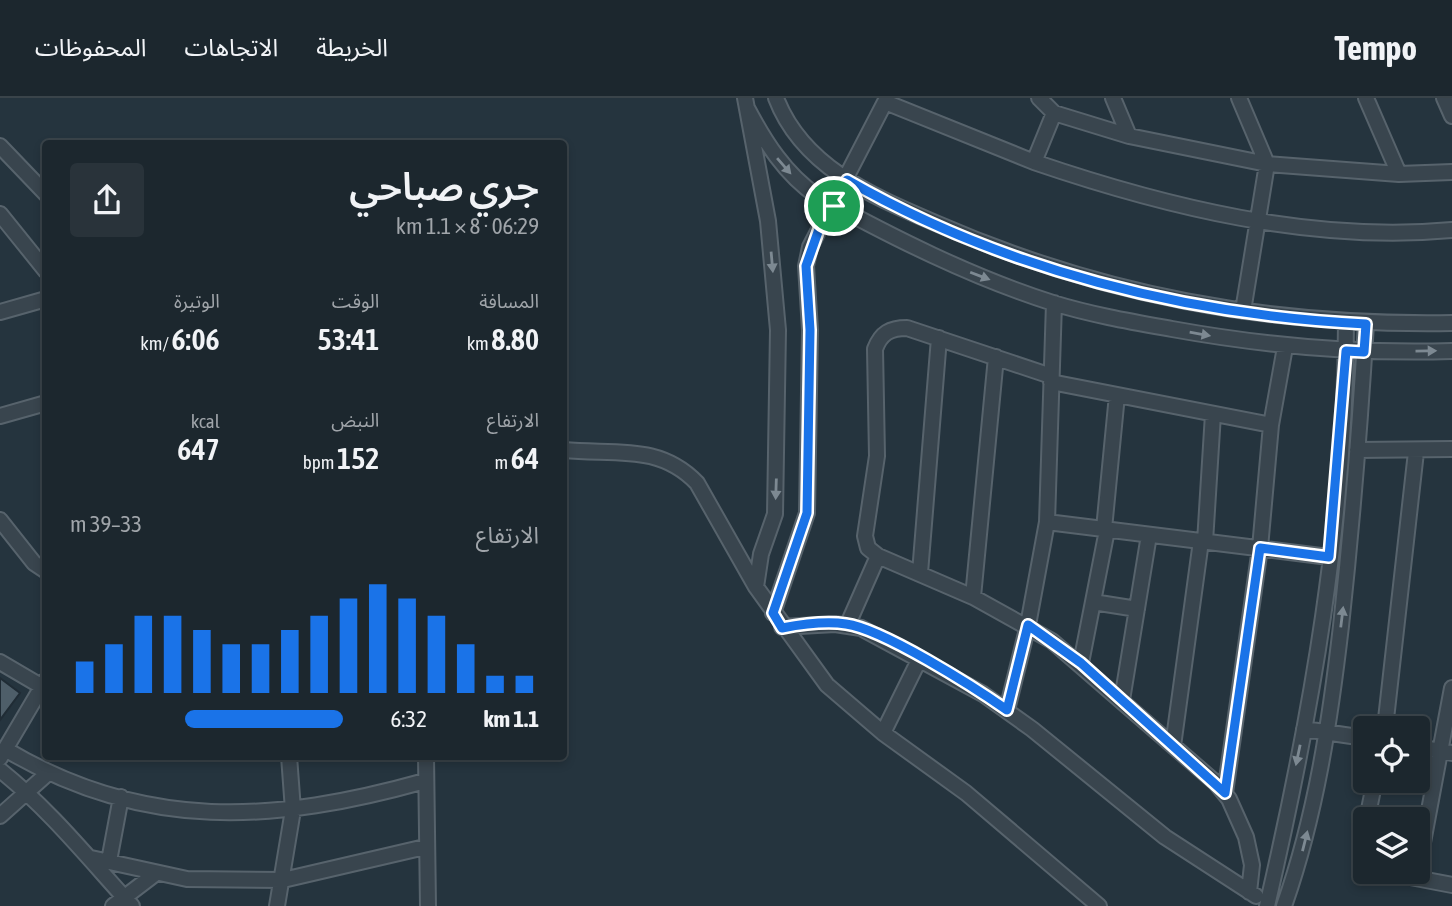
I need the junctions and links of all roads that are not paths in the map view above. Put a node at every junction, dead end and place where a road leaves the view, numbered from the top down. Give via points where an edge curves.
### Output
1 (776, 98) edge
2 (1039, 98) edge
3 (1113, 98) edge
4 (1239, 98) edge
5 (1367, 98) edge
6 (1444, 98) edge
7 (886, 100) edge
8 (746, 103) edge
9 (1054, 113) junction
10 (1452, 116) edge
11 (1129, 136) junction
12 (0, 146) edge
13 (1034, 162) junction
14 (1267, 164) junction
15 (1452, 172) edge
16 (1399, 174) junction
17 (847, 180) junction
18 (42, 190) edge
19 (834, 206) junction
20 (1, 216) edge
21 (1259, 219) junction
22 (1452, 230) edge
23 (42, 266) edge
24 (42, 300) edge
25 (1054, 303) junction
26 (0, 312) edge
27 (1243, 312) junction
28 (1346, 323) junction
29 (1452, 323) edge
30 (1366, 324) junction
31 (939, 338) junction
32 (1285, 347) junction
33 (1346, 351) junction
34 (1452, 351) edge
35 (1364, 352) junction
36 (996, 357) junction
37 (1051, 379) junction
38 (1117, 395) junction
39 (42, 404) edge
40 (1213, 414) junction
41 (0, 416) edge
42 (1270, 425) junction
43 (1452, 449) edge
44 (567, 450) edge
45 (1357, 450) junction
46 (1416, 452) junction
47 (0, 520) edge
48 (1047, 522) junction
49 (1106, 529) junction
50 (1149, 535) junction
51 (1203, 541) junction
52 (1260, 548) junction
53 (878, 556) junction
54 (1329, 557) junction
55 (42, 568) edge
56 (920, 573) junction
57 (1327, 579) junction
58 (1346, 580) junction
59 (755, 587) junction
60 (973, 597) junction
61 (1093, 602) junction
62 (1137, 609) junction
63 (773, 613) junction
64 (848, 624) junction
65 (1028, 625) junction
66 (782, 628) junction
67 (920, 658) junction
68 (0, 662) edge
69 (1081, 663) junction
70 (42, 684) edge
71 (42, 688) edge
72 (1452, 688) edge
73 (1122, 700) junction
74 (1007, 710) junction
75 (1386, 716) edge
76 (1304, 729) junction
77 (1328, 732) junction
78 (883, 733) junction
79 (1353, 735) edge
80 (1173, 746) junction
81 (1447, 752) edge
82 (3, 753) edge
83 (289, 760) edge
84 (426, 760) edge
85 (0, 770) edge
86 (47, 774) junction
87 (425, 780) junction
88 (27, 792) junction
89 (1225, 793) junction
90 (121, 797) junction
91 (293, 810) junction
92 (0, 816) edge
93 (1430, 821) edge
94 (425, 847) junction
95 (91, 858) junction
96 (108, 861) junction
97 (155, 874) junction
98 (1430, 878) edge
99 (283, 880) junction
100 (1452, 886) edge
101 (1249, 892) junction
102 (123, 903) edge
103 (1274, 905) edge
104 (277, 906) edge
105 (428, 906) edge
106 (1098, 906) edge

1 - 17 street via 797,139
2 - 9 street
3 - 11 street
4 - 14 street
5 - 16 street
6 - 10 street
7 - 13 street
7 - 17 street
8 -> 19 street via 777,159 800,185
8 -> 59 street via 768,221 778,330 775,514
9 - 11 street
9 - 13 street
11 - 14 street
12 - 18 street
13 - 21 street via 1126,192
14 - 16 street
14 - 21 street
15 - 16 street
17 - 19 street
17 - 27 street via 977,242 1063,273 1132,292
19 -> 25 street via 970,272
19 - 63 street via 819,229 806,266 810,330 807,513
20 - 23 street
21 - 22 street via 1346,231
21 - 27 street
24 - 26 street
25 -> 32 street via 1128,321
25 - 37 street
27 - 28 street
28 - 30 street
28 - 33 street
29 - 30 street
30 - 35 street
31 - 36 street
31 - 53 street via 898,328 881,336 875,349 877,456 865,536 868,548
31 - 56 street
32 - 33 street
32 - 42 street
33 - 35 street
33 - 54 street
35 -> 34 street
35 - 45 street
36 - 37 street
36 - 60 street
37 - 38 street
37 - 48 street
38 - 40 street
38 - 49 street
39 - 41 street
40 - 42 street
40 - 51 street
42 - 52 street
43 - 46 street
44 - 59 street via 638,453 675,463 697,483
45 - 46 street
45 - 58 street
46 - 75 street
47 - 55 street
48 - 49 street
48 - 65 street
49 - 50 street
49 - 61 street
50 - 51 street
50 - 62 street
51 - 52 street
51 - 80 street
52 - 54 street
52 - 89 street
53 - 56 street
53 - 64 street
54 - 57 street
56 - 60 street
57 - 58 street
57 - 76 street
77 -> 58 street
59 - 63 street
60 - 65 street
61 - 62 street
61 - 69 street
62 - 73 street
63 - 66 street
64 - 66 street
64 - 67 street
65 - 69 street
65 - 74 street
66 - 78 street via 827,685
67 - 74 street
67 - 78 street
68 - 70 street
69 - 73 street
71 - 82 street
72 - 81 street
73 - 80 street
74 - 101 street via 1165,837
76 - 77 street
76 -> 103 street
77 - 79 street
103 -> 77 street via 1299,862
78 - 106 street via 966,793
80 - 89 street
81 - 93 street
82 - 86 street
83 - 91 street
84 - 87 street
85 - 88 street
86 - 88 street
86 - 90 street
87 - 91 street
87 - 94 street
88 - 92 street
88 - 95 street
89 - 101 street via 1246,837 1252,864
90 - 91 street via 218,814
90 - 96 street
91 - 99 street
94 - 99 street
94 - 105 street
95 - 96 street
95 - 102 street
96 - 97 street
97 - 99 street via 211,881
97 - 102 street
98 - 100 street
99 - 104 street
101 - 103 street

